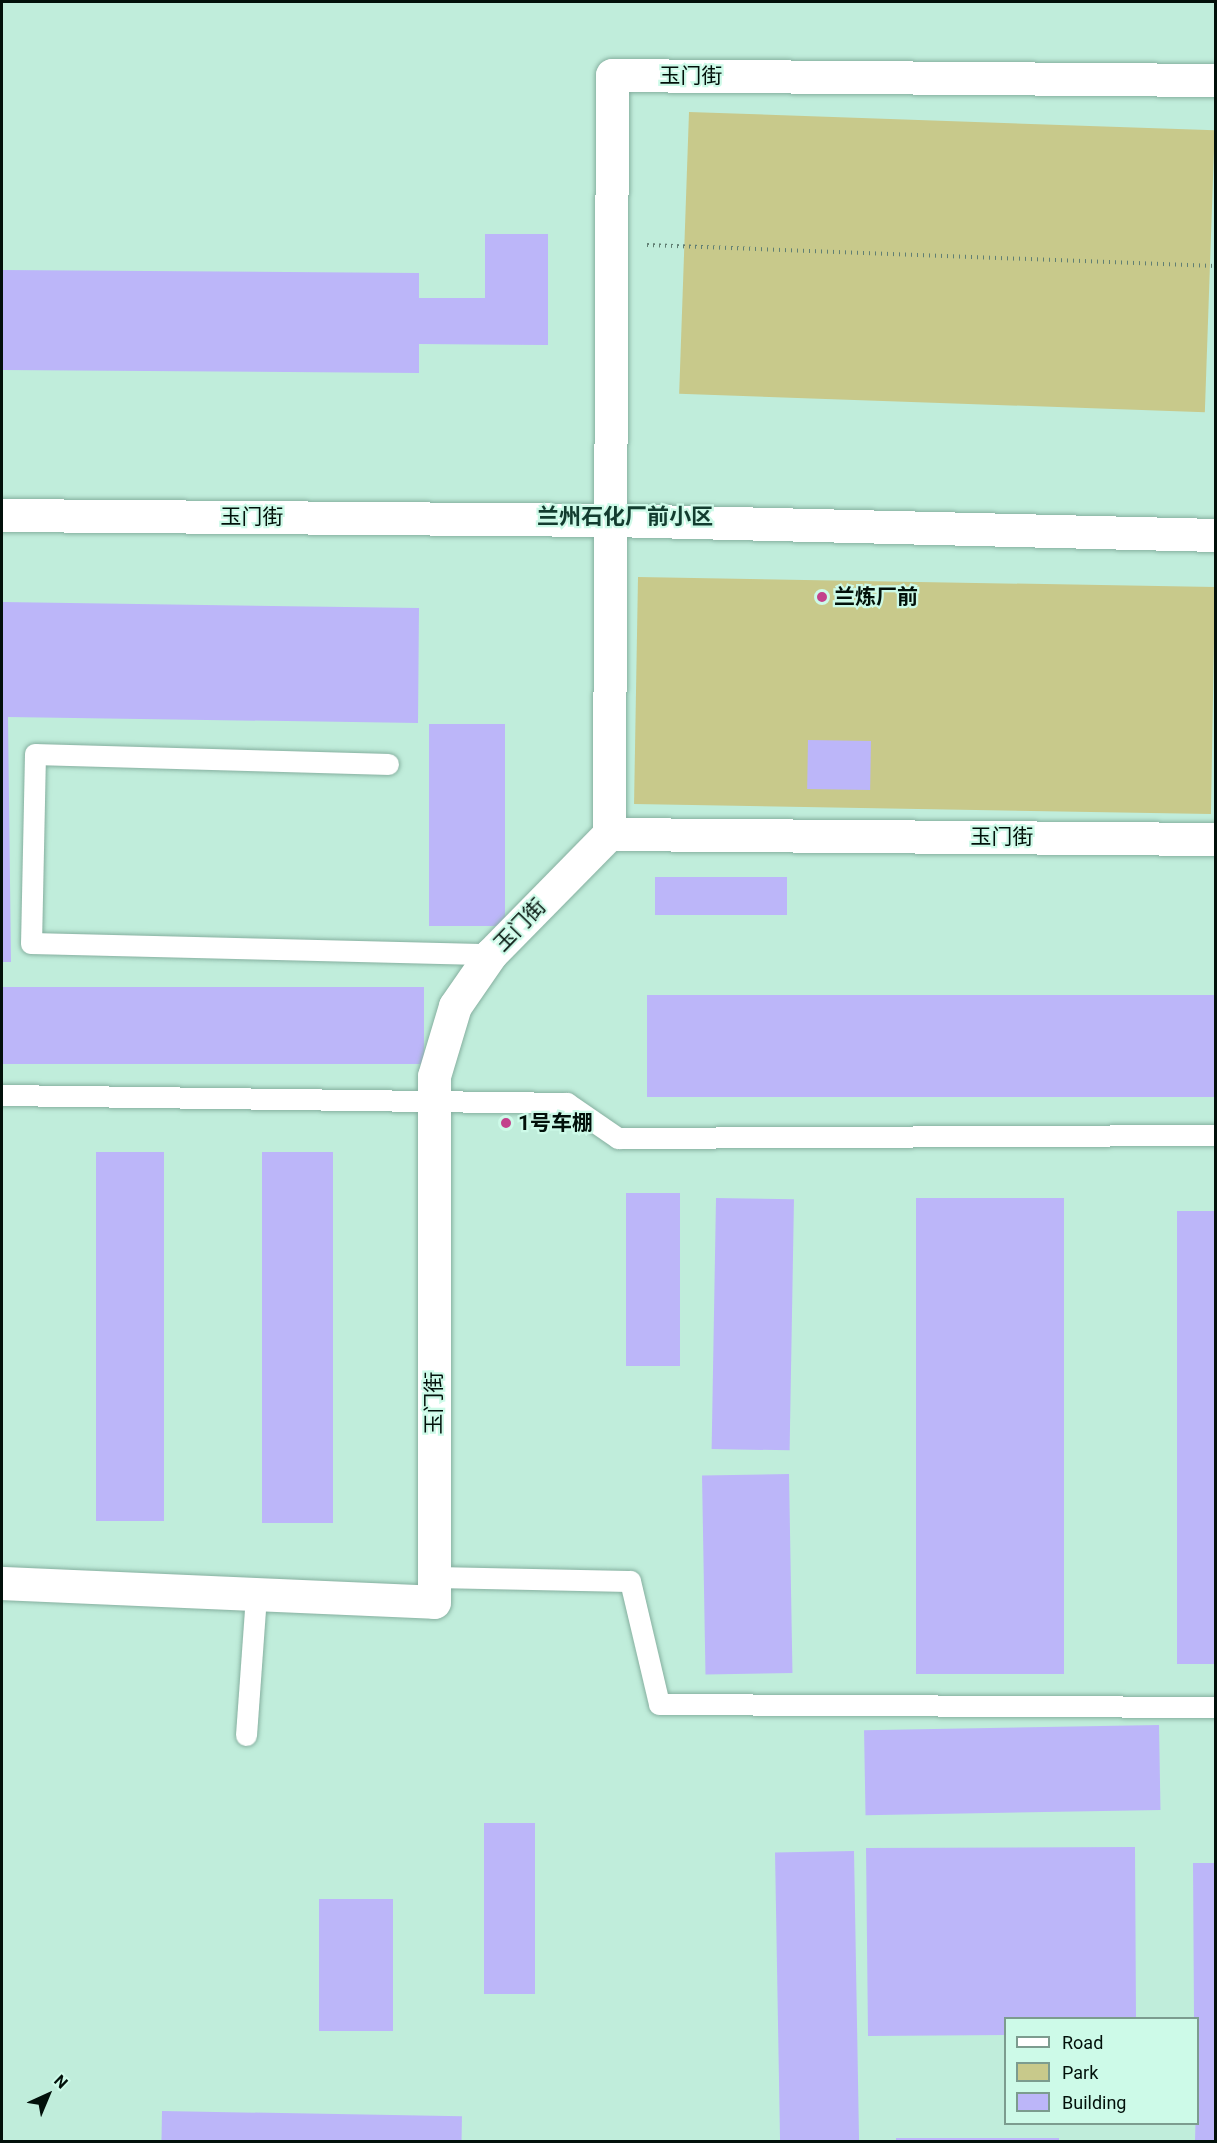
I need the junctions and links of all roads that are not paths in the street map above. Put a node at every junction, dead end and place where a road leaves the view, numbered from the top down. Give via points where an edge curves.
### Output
1 (1215, 80) edge
2 (2, 515) edge
3 (610, 520) junction
4 (1215, 535) edge
5 (388, 764) dead end
6 (609, 834) junction
7 (1215, 839) edge
8 (491, 954) junction
9 (2, 1095) edge
10 (435, 1099) junction
11 (1215, 1135) edge
12 (434, 1576) junction
13 (2, 1583) edge
14 (256, 1594) junction
15 (1215, 1707) edge
16 (246, 1735) dead end

1 - 3 street, 玉门街 via 612,75
2 - 3 street, 玉门街
3 - 4 street, 玉门街
3 - 6 street, 玉门街
5 - 8 lane via 35,754 31,943
6 - 7 street, 玉门街
6 - 8 street, 玉门街
8 - 10 street, 玉门街 via 455,1006 434,1076
9 - 10 lane
10 - 11 lane via 567,1103 618,1138
10 - 12 street, 玉门街
12 - 14 street, 玉门街 via 434,1602
12 - 15 lane via 630,1581 659,1704
13 - 14 street, 玉门街
14 - 16 lane

